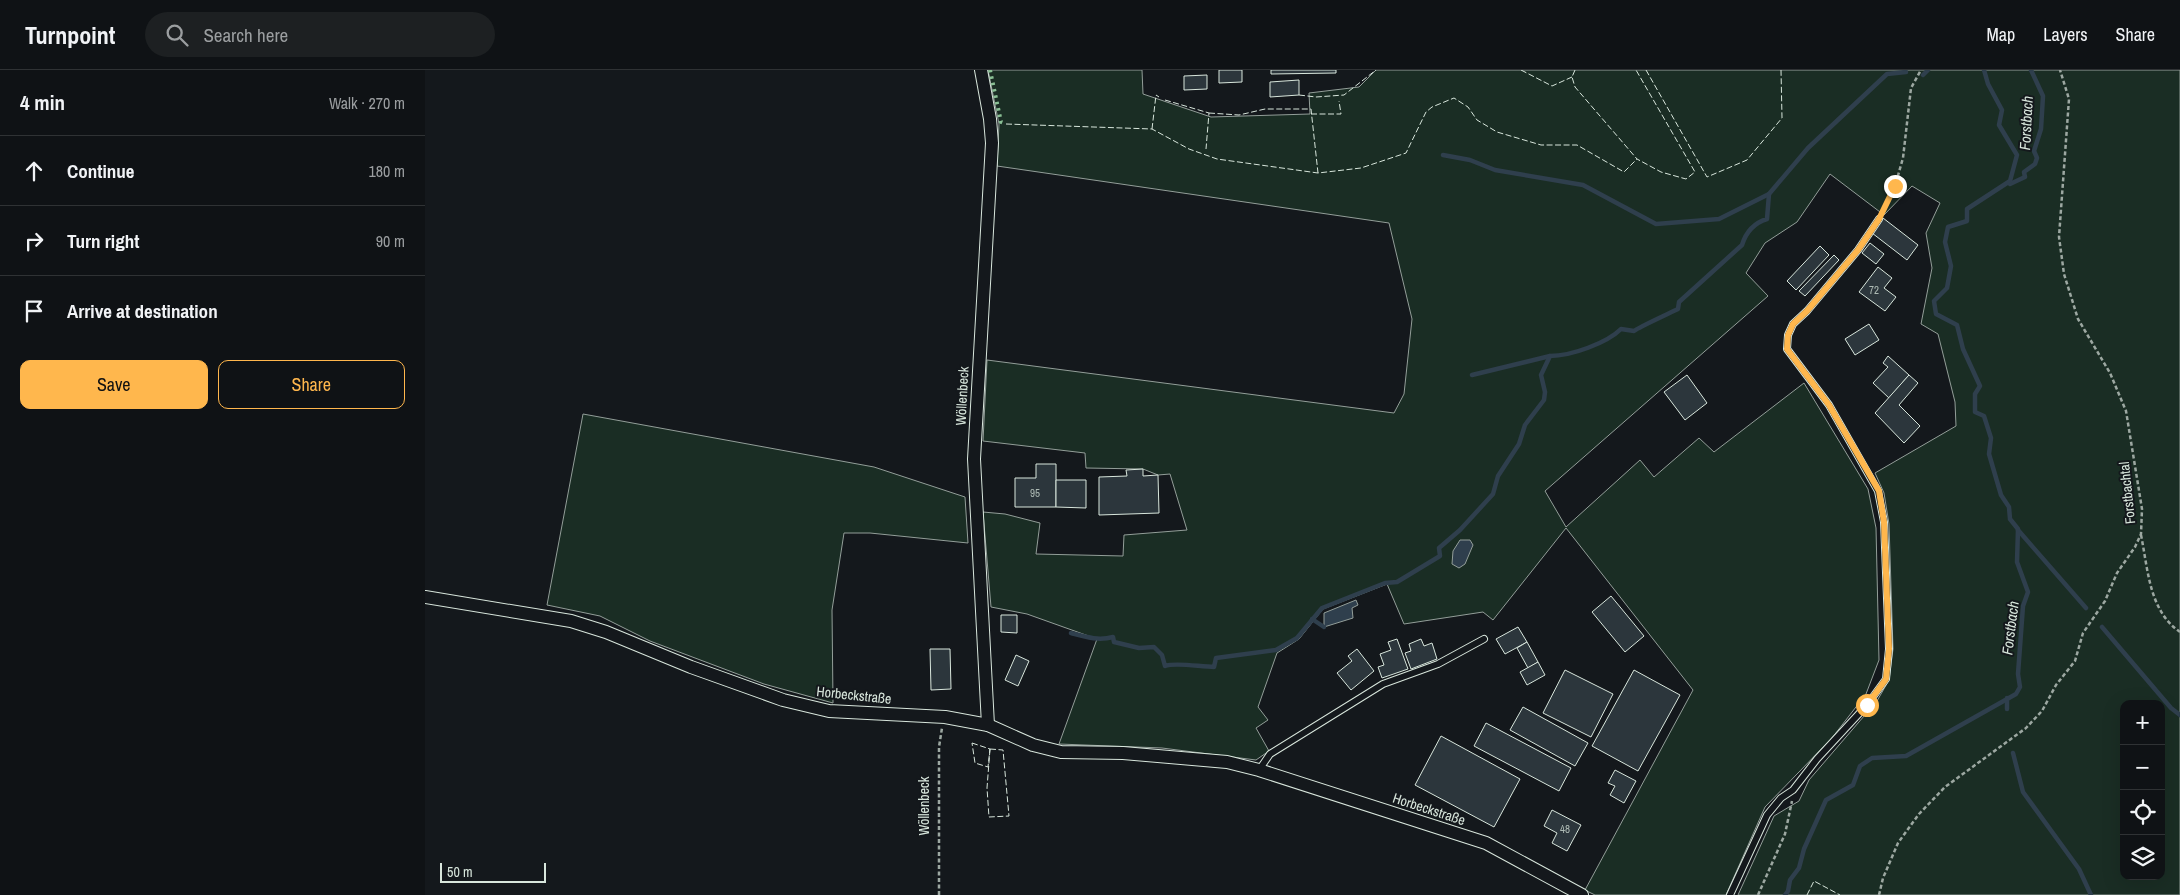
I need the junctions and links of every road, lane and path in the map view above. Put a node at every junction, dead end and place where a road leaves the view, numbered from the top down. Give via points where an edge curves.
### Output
1 (981, 70) edge
2 (1921, 70) edge
3 (2061, 70) edge
4 (1879, 219) joint
5 (2141, 534) junction
6 (425, 597) edge
7 (2180, 632) edge
8 (1484, 639) dead end
9 (945, 717) junction
10 (989, 725) junction
11 (1259, 770) junction
12 (1793, 790) junction
13 (939, 895) edge
14 (1582, 895) edge
15 (1730, 895) edge
16 (1758, 895) edge
17 (1879, 895) edge

1 - 10 street, Wöllenbeck via 992,144 974,460
2 - 4 path via 1911,88 1903,158 1895,186
3 - 5 path, Forstbachtal via 2069,99 2059,237 2064,274 2078,318 2110,372 2126,411 2142,509
4 - 12 lane via 1858,250 1793,324 1787,349 1829,405 1879,491 1884,522 1889,649 1886,679
5 - 7 path via 2155,601
5 - 17 path, Forstbachtal via 2117,573 2105,601 2083,633 2075,662 2056,685 2042,711 2026,728 1945,787 1919,814 1898,843
6 - 9 street, Horbeckstraße via 571,621 783,700 829,711
8 - 11 lane via 1438,664 1383,684 1270,754
9 - 10 street, Horbeckstraße
9 - 13 path, Wöllenbeck via 939,747
10 - 11 street, Horbeckstraße via 1033,745 1061,752 1123,753 1227,762
11 - 14 street, Horbeckstraße via 1486,843
12 - 15 lane via 1781,798 1767,815
12 - 16 path via 1785,834

